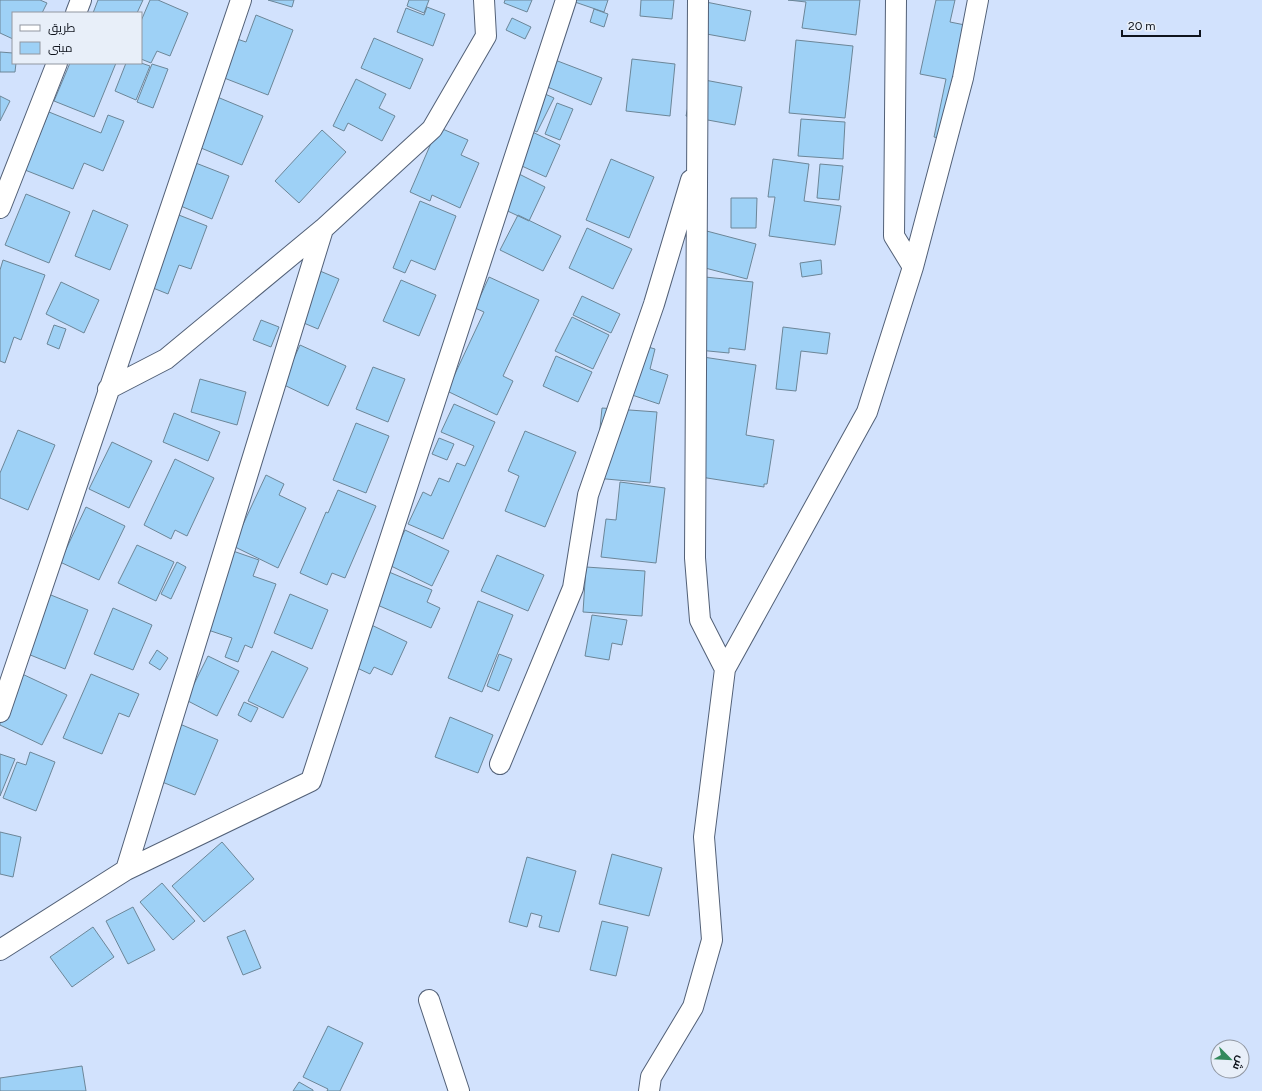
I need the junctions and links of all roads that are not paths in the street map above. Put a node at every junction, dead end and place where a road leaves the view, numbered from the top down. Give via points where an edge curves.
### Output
1 (82, 0) edge
2 (241, 0) edge
3 (484, 0) edge
4 (566, 0) edge
5 (698, 0) edge
6 (896, 0) edge
7 (978, 0) edge
8 (76, 12) edge
9 (57, 64) edge
10 (698, 157) junction
11 (0, 208) edge
12 (323, 229) junction
13 (913, 267) junction
14 (108, 390) junction
15 (725, 669) junction
16 (0, 712) edge
17 (500, 764) dead end
18 (126, 870) junction
19 (0, 950) edge
20 (429, 1000) dead end
21 (459, 1091) edge
22 (649, 1091) edge

1 - 8 street
2 - 14 street
3 - 12 street via 486,36 432,128
4 - 18 street via 311,781
5 - 10 street
6 - 13 street via 894,236
7 - 13 street via 964,78
9 - 11 street
10 - 15 street via 695,558 700,620
10 - 17 street via 654,304 588,495 573,588
12 - 14 street via 166,359
12 - 18 street
13 - 15 street via 867,412
14 - 16 street
15 - 22 street via 704,837 712,940 693,1007 651,1077
18 - 19 street
20 - 21 street

